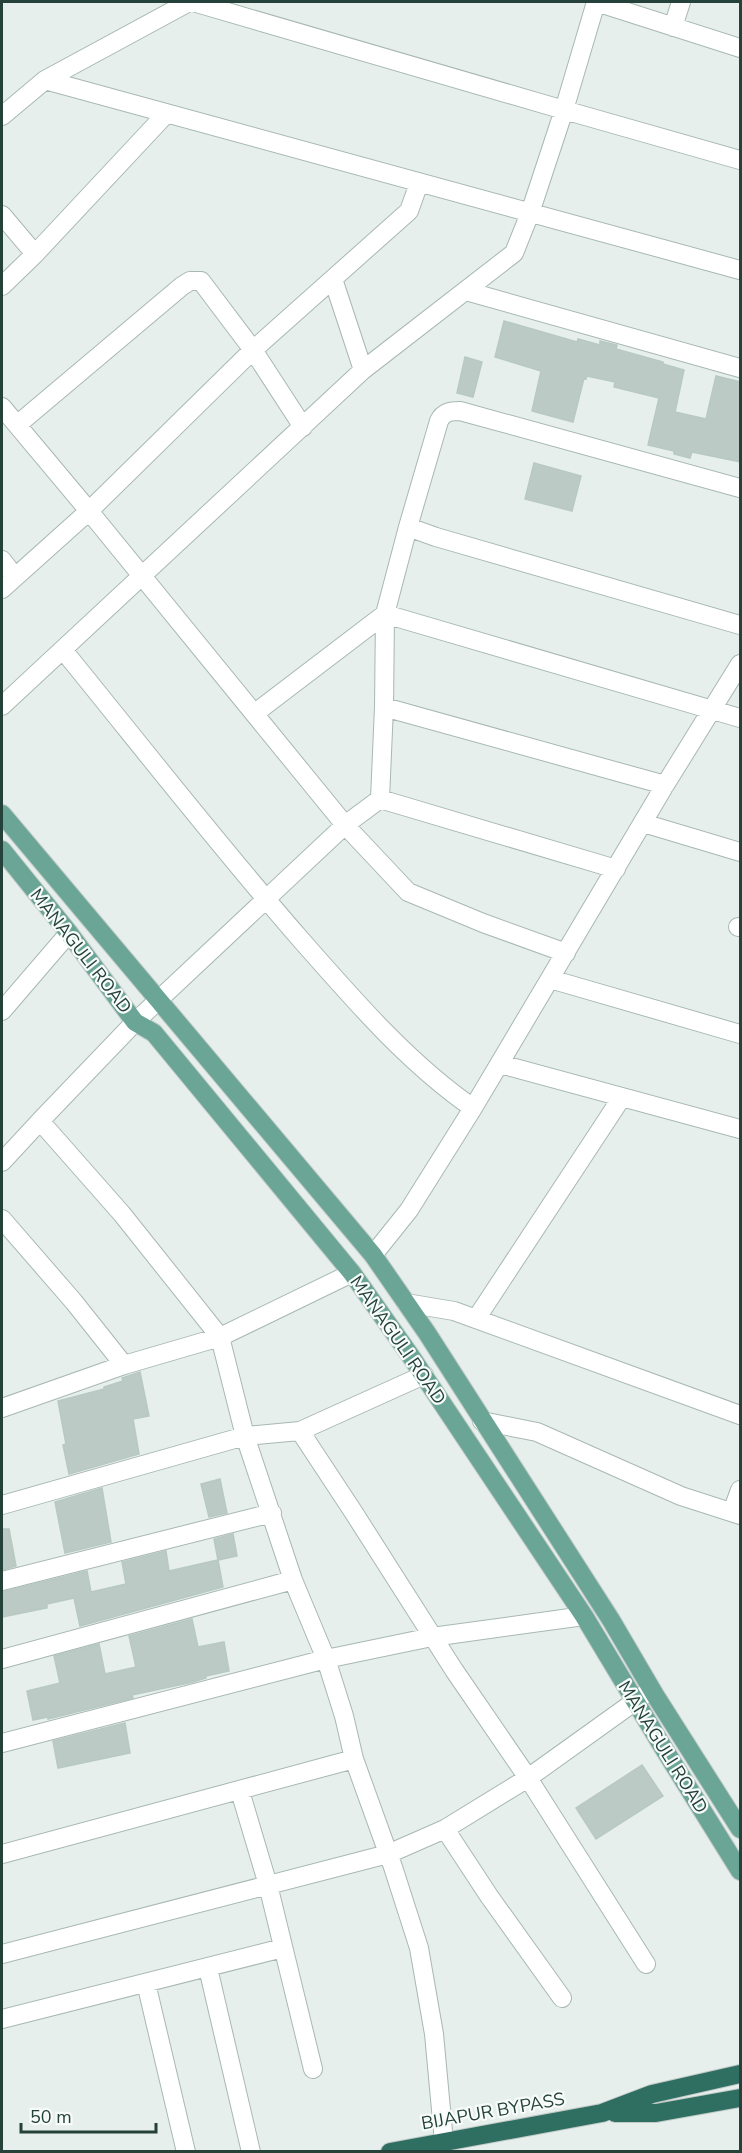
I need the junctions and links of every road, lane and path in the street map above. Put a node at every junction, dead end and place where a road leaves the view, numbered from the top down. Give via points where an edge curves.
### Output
1 (191, 2) edge
2 (595, 2) edge
3 (681, 2) edge
4 (673, 27) junction
5 (741, 48) edge
6 (45, 80) junction
7 (564, 110) junction
8 (166, 114) junction
9 (2, 116) edge
10 (741, 160) edge
11 (419, 183) junction
12 (530, 213) junction
13 (2, 215) edge
14 (35, 254) junction
15 (741, 270) edge
16 (333, 279) junction
17 (2, 286) edge
18 (466, 291) junction
19 (254, 350) junction
20 (741, 368) edge
21 (363, 370) junction
22 (2, 407) edge
23 (17, 425) junction
24 (303, 427) junction
25 (741, 488) edge
26 (89, 511) junction
27 (408, 527) junction
28 (2, 560) edge
29 (142, 576) junction
30 (8, 583) edge
31 (385, 614) junction
32 (741, 625) edge
33 (63, 650) junction
34 (741, 664) edge
35 (2, 706) edge
36 (384, 707) junction
37 (713, 709) junction
38 (255, 713) junction
39 (741, 718) edge
40 (665, 785) junction
41 (380, 799) junction
42 (2, 814) edge
43 (643, 823) junction
44 (345, 825) junction
45 (2, 850) edge
46 (741, 852) edge
47 (616, 869) junction
48 (266, 900) junction
49 (69, 933) junction
50 (566, 953) junction
51 (550, 979) junction
52 (158, 1001) junction
53 (2, 1011) edge
54 (135, 1022) junction
55 (741, 1034) edge
56 (500, 1064) junction
57 (622, 1097) junction
58 (473, 1108) junction
59 (40, 1121) junction
60 (741, 1130) edge
61 (2, 1162) edge
62 (2, 1219) edge
63 (373, 1255) junction
64 (352, 1273) junction
65 (406, 1303) junction
66 (476, 1319) junction
67 (220, 1337) junction
68 (124, 1365) junction
69 (423, 1375) junction
70 (2, 1407) edge
71 (741, 1415) edge
72 (482, 1421) junction
73 (300, 1431) junction
74 (245, 1436) junction
75 (741, 1490) edge
76 (2, 1505) edge
77 (272, 1513) junction
78 (736, 1513) edge
79 (293, 1580) junction
80 (2, 1581) edge
81 (584, 1616) junction
82 (432, 1636) junction
83 (2, 1659) edge
84 (326, 1659) junction
85 (652, 1689) junction
86 (634, 1701) junction
87 (2, 1743) edge
88 (354, 1760) junction
89 (528, 1778) junction
90 (240, 1791) junction
91 (446, 1829) junction
92 (741, 1829) edge
93 (2, 1854) edge
94 (388, 1854) junction
95 (741, 1871) edge
96 (268, 1885) junction
97 (283, 1948) junction
98 (2, 1954) edge
99 (646, 1964) dead end
100 (208, 1968) junction
101 (146, 1983) junction
102 (562, 1998) dead end
103 (2, 2019) edge
104 (313, 2069) dead end
105 (741, 2074) edge
106 (741, 2098) edge
107 (602, 2113) junction
108 (444, 2142) junction
109 (470, 2144) edge
110 (186, 2151) edge
111 (251, 2151) edge
112 (390, 2151) edge

1 - 6 street
1 - 7 street
2 - 4 street
2 - 7 street
3 - 4 street
4 - 5 street
6 - 8 street
6 - 9 street
7 - 10 street
7 - 12 street
8 - 11 street
8 - 14 street
11 - 12 street
11 - 16 street via 409,211
12 - 15 street
12 - 18 street via 514,253
13 - 14 street
14 - 17 street
16 - 19 street
16 - 21 street
18 - 20 street
18 - 21 street
19 - 23 street via 201,281 190,281
19 - 24 street
19 - 26 street
21 - 24 street
22 - 23 street
23 - 26 street
24 - 29 street
25 - 27 street via 452,411 439,421
26 - 29 street
26 - 30 street
27 - 31 street
27 - 32 street
28 - 30 street
29 - 33 street
29 - 38 street
31 - 36 street
31 - 37 street
31 - 38 street
33 - 35 street
33 - 48 street
34 - 37 street
36 - 40 street
36 - 41 street
37 - 39 street
37 - 40 street
38 - 44 street
40 - 43 street
41 - 44 street
41 - 47 street
42 - 52 main road, MANAGULI ROAD
43 - 46 street
43 - 47 street
44 - 48 street
44 - 50 street via 408,892
45 - 49 main road, MANAGULI ROAD
47 - 50 street
48 - 52 street
48 - 58 street via 353,999 441,1086
49 - 53 street
49 - 54 main road, MANAGULI ROAD
50 - 51 street
51 - 55 street
51 - 56 street
52 - 54 street
52 - 63 main road, MANAGULI ROAD
54 - 59 street
54 - 64 main road, MANAGULI ROAD via 154,1033
56 - 57 street
56 - 58 street
57 - 60 street
57 - 66 street
58 - 63 street via 409,1210
59 - 61 street
59 - 67 street via 122,1214
62 - 68 street
63 - 65 main road, MANAGULI ROAD
64 - 67 street
64 - 69 main road, MANAGULI ROAD
65 - 66 street
65 - 72 main road, MANAGULI ROAD
66 - 71 street
67 - 68 street
67 - 74 street
68 - 70 street
69 - 73 street
69 - 81 main road, MANAGULI ROAD
72 - 78 street via 537,1432 681,1496
72 - 85 main road, MANAGULI ROAD
73 - 74 street
73 - 82 street
74 - 76 street
74 - 77 street
75 - 78 street
77 - 79 street
77 - 80 street
79 - 83 street
79 - 84 street
81 - 82 street
81 - 86 main road, MANAGULI ROAD
82 - 84 street
82 - 89 street
84 - 87 street
84 - 88 street
85 - 86 street
85 - 92 main road, MANAGULI ROAD
86 - 89 street
86 - 95 main road, MANAGULI ROAD
88 - 90 street
88 - 94 street
89 - 91 street
89 - 99 street
90 - 93 street
90 - 96 street
91 - 94 street
91 - 102 street
94 - 96 street
94 - 108 street via 419,1948 434,2034
96 - 97 street
96 - 98 street
97 - 100 street
97 - 104 street
100 - 101 street
100 - 111 street
101 - 103 street
101 - 110 street
105 - 107 highway, BIJAPUR BYPASS via 652,2094
106 - 107 highway, BIJAPUR BYPASS via 656,2113
107 - 109 highway, BIJAPUR BYPASS
108 - 109 highway, BIJAPUR BYPASS
108 - 112 highway, BIJAPUR BYPASS

